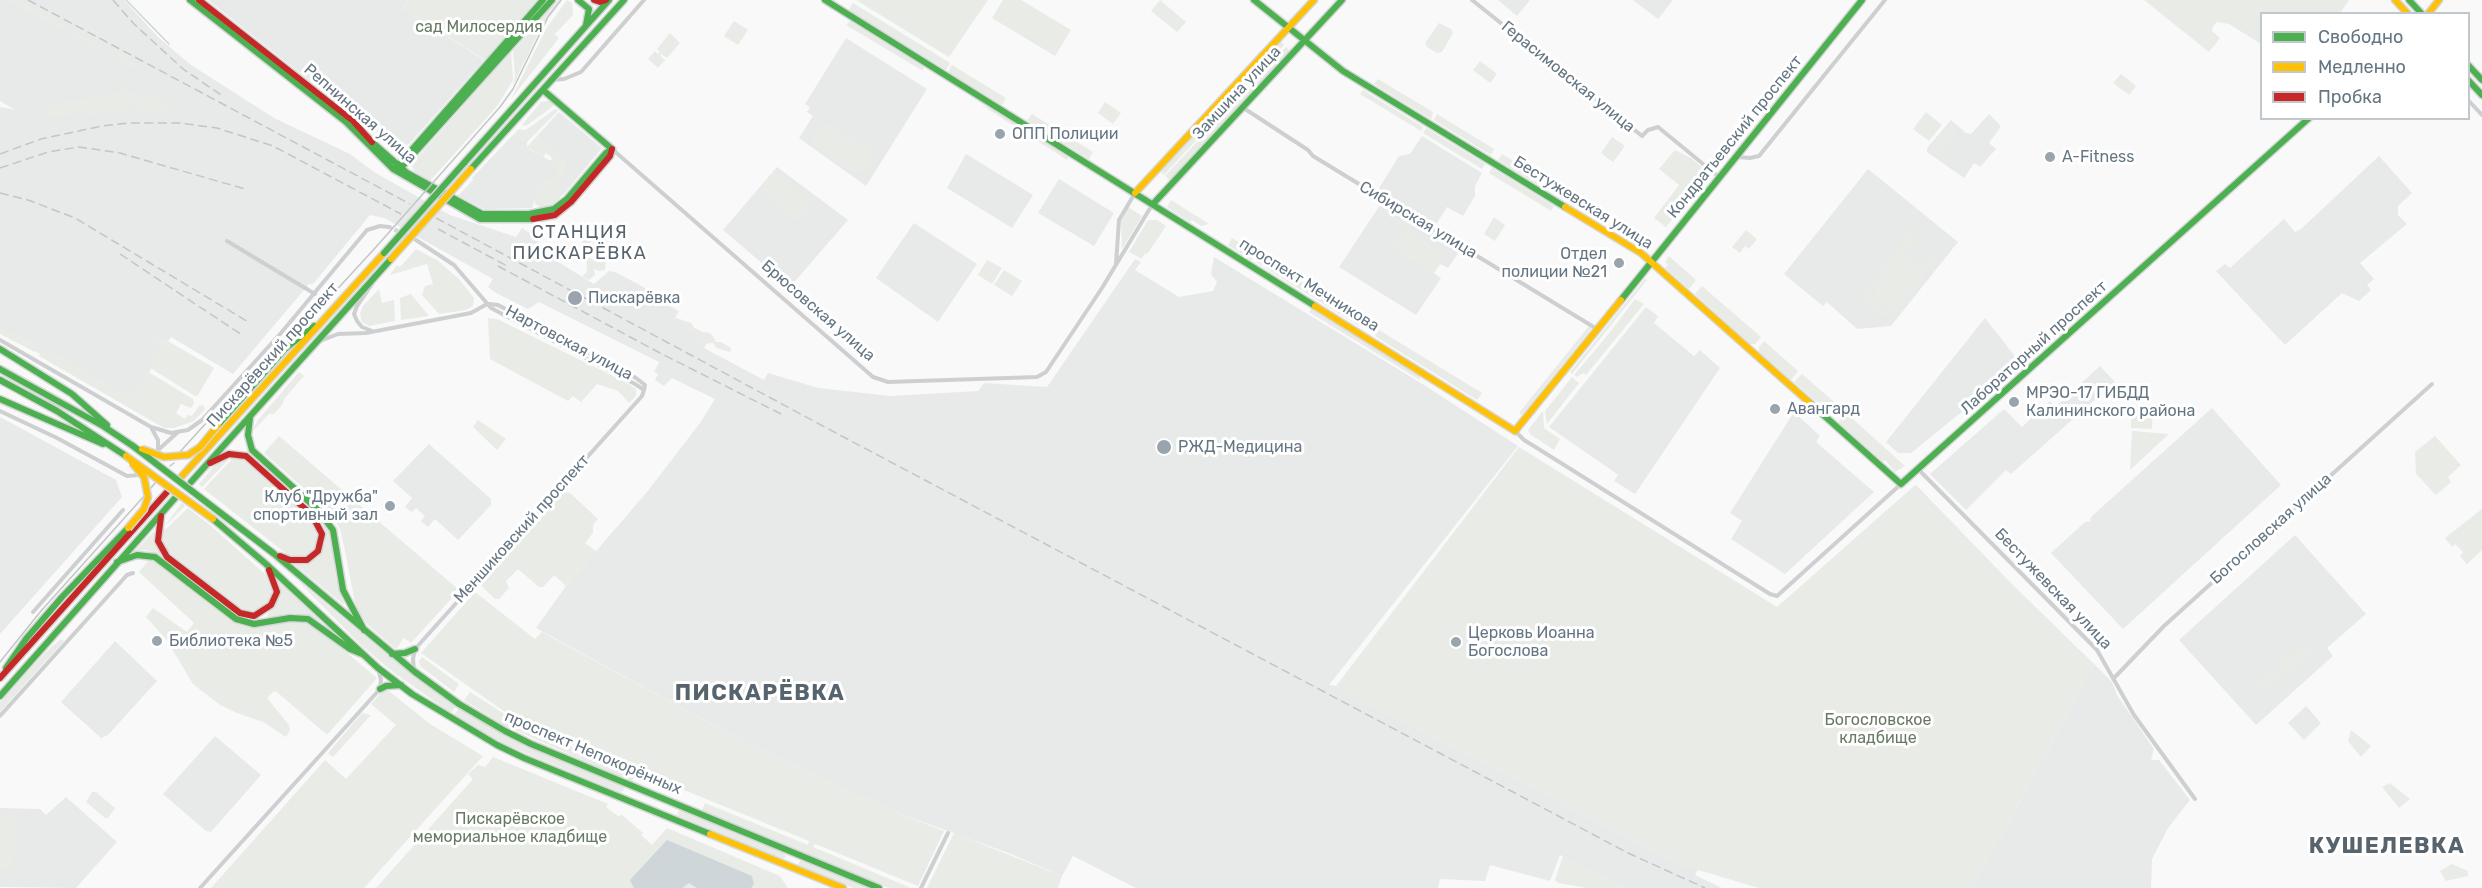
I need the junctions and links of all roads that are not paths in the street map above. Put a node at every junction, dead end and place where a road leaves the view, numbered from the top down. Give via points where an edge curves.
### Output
1 (190, 0) edge
2 (199, 0) edge
3 (543, 0) edge
4 (552, 0) edge
5 (578, 0) edge
6 (594, 0) edge
7 (608, 0) edge
8 (624, 0) edge
9 (644, 0) edge
10 (825, 0) edge
11 (1254, 0) edge
12 (1314, 0) edge
13 (1341, 0) edge
14 (1472, 0) edge
15 (1862, 0) edge
16 (1885, 0) edge
17 (2395, 0) edge
18 (2409, 0) edge
19 (2439, 0) edge
20 (2406, 12) edge
21 (2420, 12) edge
22 (2430, 12) edge
23 (586, 26) junction
24 (1289, 27) junction
25 (1304, 40) junction
26 (2479, 72) edge
27 (551, 80) junction
28 (2482, 80) edge
29 (2470, 81) edge
30 (543, 90) junction
31 (2482, 95) edge
32 (2470, 101) edge
33 (1242, 107) junction
34 (2482, 115) edge
35 (2307, 120) edge
36 (612, 149) junction
37 (1737, 156) junction
38 (398, 168) junction
39 (1720, 178) junction
40 (1135, 193) junction
41 (1153, 204) junction
42 (389, 227) tunnel mouth
43 (416, 240) tunnel mouth
44 (227, 241) dead end
45 (1652, 262) junction
46 (1116, 265) junction
47 (377, 276) junction
48 (315, 294) junction
49 (487, 304) junction
50 (320, 323) junction
51 (1598, 329) junction
52 (373, 331) junction
53 (0, 340) edge
54 (315, 343) junction
55 (0, 349) edge
56 (0, 369) edge
57 (3, 382) edge
58 (2432, 384) dead end
59 (644, 390) joint
60 (0, 399) edge
61 (0, 411) edge
62 (250, 416) junction
63 (151, 427) junction
64 (1515, 431) junction
65 (178, 432) junction
66 (121, 437) junction
67 (133, 446) junction
68 (115, 449) junction
69 (126, 456) junction
70 (206, 465) junction
71 (1918, 469) junction
72 (138, 475) dead end
73 (186, 480) junction
74 (1901, 484) junction
75 (167, 492) dead end
76 (176, 495) junction
77 (123, 510) dead end
78 (161, 514) junction
79 (274, 554) junction
80 (117, 562) junction
81 (265, 563) junction
82 (133, 573) dead end
83 (1777, 596) joint
84 (33, 612) dead end
85 (364, 631) junction
86 (415, 649) junction
87 (392, 654) junction
88 (365, 655) junction
89 (378, 668) junction
90 (415, 672) junction
91 (0, 678) edge
92 (2114, 678) junction
93 (401, 685) junction
94 (380, 689) junction
95 (0, 696) edge
96 (0, 716) edge
97 (2195, 799) dead end
98 (948, 833) dead end
99 (795, 853) junction
100 (789, 866) junction
101 (200, 888) edge
102 (843, 888) edge
103 (879, 888) edge
104 (921, 888) edge

1 - 38 main road, Репнинская улица via 346,122
2 - 38 main road, Репнинская улица via 353,122
3 - 38 main road
4 - 38 main road
5 - 23 main road via 589,9
6 - 7 main road
7 - 23 main road
8 - 27 main road
9 - 27 street via 581,72
10 - 40 main road, проспект Мечникова
11 - 24 main road, Бестужевская улица
12 - 24 main road, Замшина улица
13 - 25 main road, Замшина улица
14 - 39 street, Герасимовская улица via 1642,136 1658,127
15 - 37 main road, Кондратьевский проспект
16 - 37 street via 1759,156
17 - 20 main road
18 - 21 main road
19 - 22 main road
23 - 50 main road, Пискарёвский проспект, bridge
24 - 25 main road, Бестужевская улица
24 - 40 main road, Замшина улица
25 - 33 main road, Замшина улица
25 - 45 main road, Бестужевская улица via 1343,71
26 - 28 main road
27 - 30 main road
29 - 31 main road
30 - 36 main road, Брюсовская улица
30 - 47 main road, Пискарёвский проспект, bridge
32 - 34 street
33 - 41 main road, Замшина улица
33 - 51 street, Сибирская улица via 1313,156
35 - 71 main road, Лабораторный проспект
36 - 38 main road, Репнинская улица via 566,208 538,219 480,219
36 - 46 street, Брюсовская улица via 882,382 1042,375
37 - 39 main road, Кондратьевский проспект
39 - 45 main road, Кондратьевский проспект
40 - 41 main road, проспект Мечникова
40 - 46 street, Брюсовская улица via 1119,220
41 - 46 street, Брюсовская улица
41 - 64 main road, проспект Мечникова
42 - 48 street via 367,230
43 - 49 street, Нартовская улица via 454,265
44 - 48 street
45 - 51 main road, Кондратьевский проспект
45 - 74 main road, Бестужевская улица
47 - 52 street via 354,314 362,327
47 - 54 main road, Пискарёвский проспект
48 - 65 street via 202,420
49 - 52 street via 471,313
49 - 59 street, Нартовская улица
50 - 67 main road, bridge via 292,342 200,447 183,456 164,457
50 - 73 main road, Пискарёвский проспект
51 - 64 main road, Кондратьевский проспект
52 - 54 street via 338,334
53 - 63 street
54 - 62 main road, Пискарёвский проспект
55 - 66 main road via 72,394
56 - 66 main road
57 - 68 main road via 66,416
58 - 92 street, Богословская улица via 2164,626
59 - 86 street, Меншиковский проспект
60 - 68 main road
61 - 72 street via 127,476
62 - 70 main road, Пискарёвский проспект
62 - 85 main road via 248,435 252,450 317,509 333,530 343,590
63 - 65 street
63 - 65 street via 158,440 157,451
64 - 83 street, проспект Мечникова via 1524,441
66 - 67 main road, проспект Непокорённых
67 - 73 main road, проспект Непокорённых, bridge
68 - 69 main road, проспект Непокорённых
69 - 76 main road, проспект Непокорённых, bridge
69 - 91 main road, bridge via 144,477 148,496 144,509 26,639
70 - 73 main road, Пискарёвский проспект
70 - 79 main road via 229,454 246,456 312,515 322,534 313,556 299,561
71 - 74 main road, Лабораторный проспект
71 - 92 street, Бестужевская улица via 2085,636
73 - 79 main road, проспект Непокорённых, bridge
74 - 83 street, Лабораторный проспект
75 - 91 main road
76 - 78 main road
76 - 81 main road, проспект Непокорённых, bridge
77 - 84 street
78 - 80 main road
78 - 81 main road via 158,541 167,557 240,613 260,614 273,601 277,592
79 - 85 main road, проспект Непокорённых
80 - 88 main road via 137,555 155,556 236,619 254,624 308,619
80 - 95 main road
81 - 88 main road, проспект Непокорённых
82 - 96 street via 127,575
85 - 87 main road, проспект Непокорённых
86 - 87 main road
86 - 90 street
87 - 90 main road, проспект Непокорённых
88 - 89 main road, проспект Непокорённых
89 - 93 main road, проспект Непокорённых
89 - 94 street
90 - 99 main road, проспект Непокорённых via 474,713 531,744
92 - 97 street, Бестужевская улица via 2134,715
93 - 94 main road
93 - 100 main road, проспект Непокорённых via 496,745
94 - 101 street
98 - 104 street
99 - 100 main road
99 - 103 main road, проспект Непокорённых
100 - 102 main road, проспект Непокорённых

